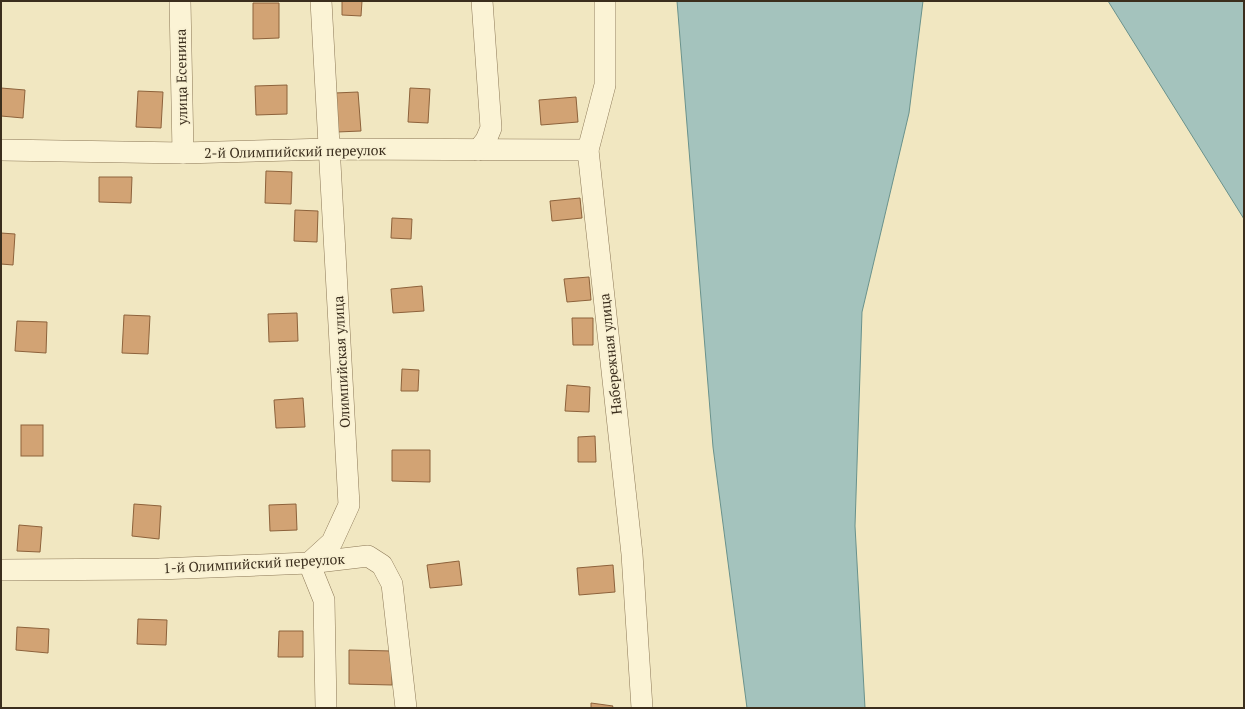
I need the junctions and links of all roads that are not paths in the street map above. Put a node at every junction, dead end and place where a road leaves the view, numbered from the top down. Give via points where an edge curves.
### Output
1 (180, 1) edge
2 (321, 1) edge
3 (482, 1) edge
4 (605, 1) edge
5 (330, 149) junction
6 (1, 150) edge
7 (478, 150) junction
8 (588, 150) junction
9 (183, 153) junction
10 (309, 563) junction
11 (1, 570) edge
12 (326, 708) edge
13 (406, 708) edge
14 (642, 708) edge

1 - 9 street, улица Есенина
2 - 5 street, Олимпийская улица
3 - 7 street via 491,128
4 - 8 street, Набережная улица via 605,85
5 - 7 street, 2-й Олимпийский переулок
5 - 9 street, 2-й Олимпийский переулок
5 - 10 street, Олимпийская улица via 349,505 332,542
6 - 9 street, 2-й Олимпийский переулок
7 - 8 street, 2-й Олимпийский переулок
8 - 14 street, Набережная улица via 632,554
10 - 11 street, 1-й Олимпийский переулок via 159,569
10 - 12 street via 324,600
10 - 13 street, 1-й Олимпийский переулок via 368,556 382,566 392,584

